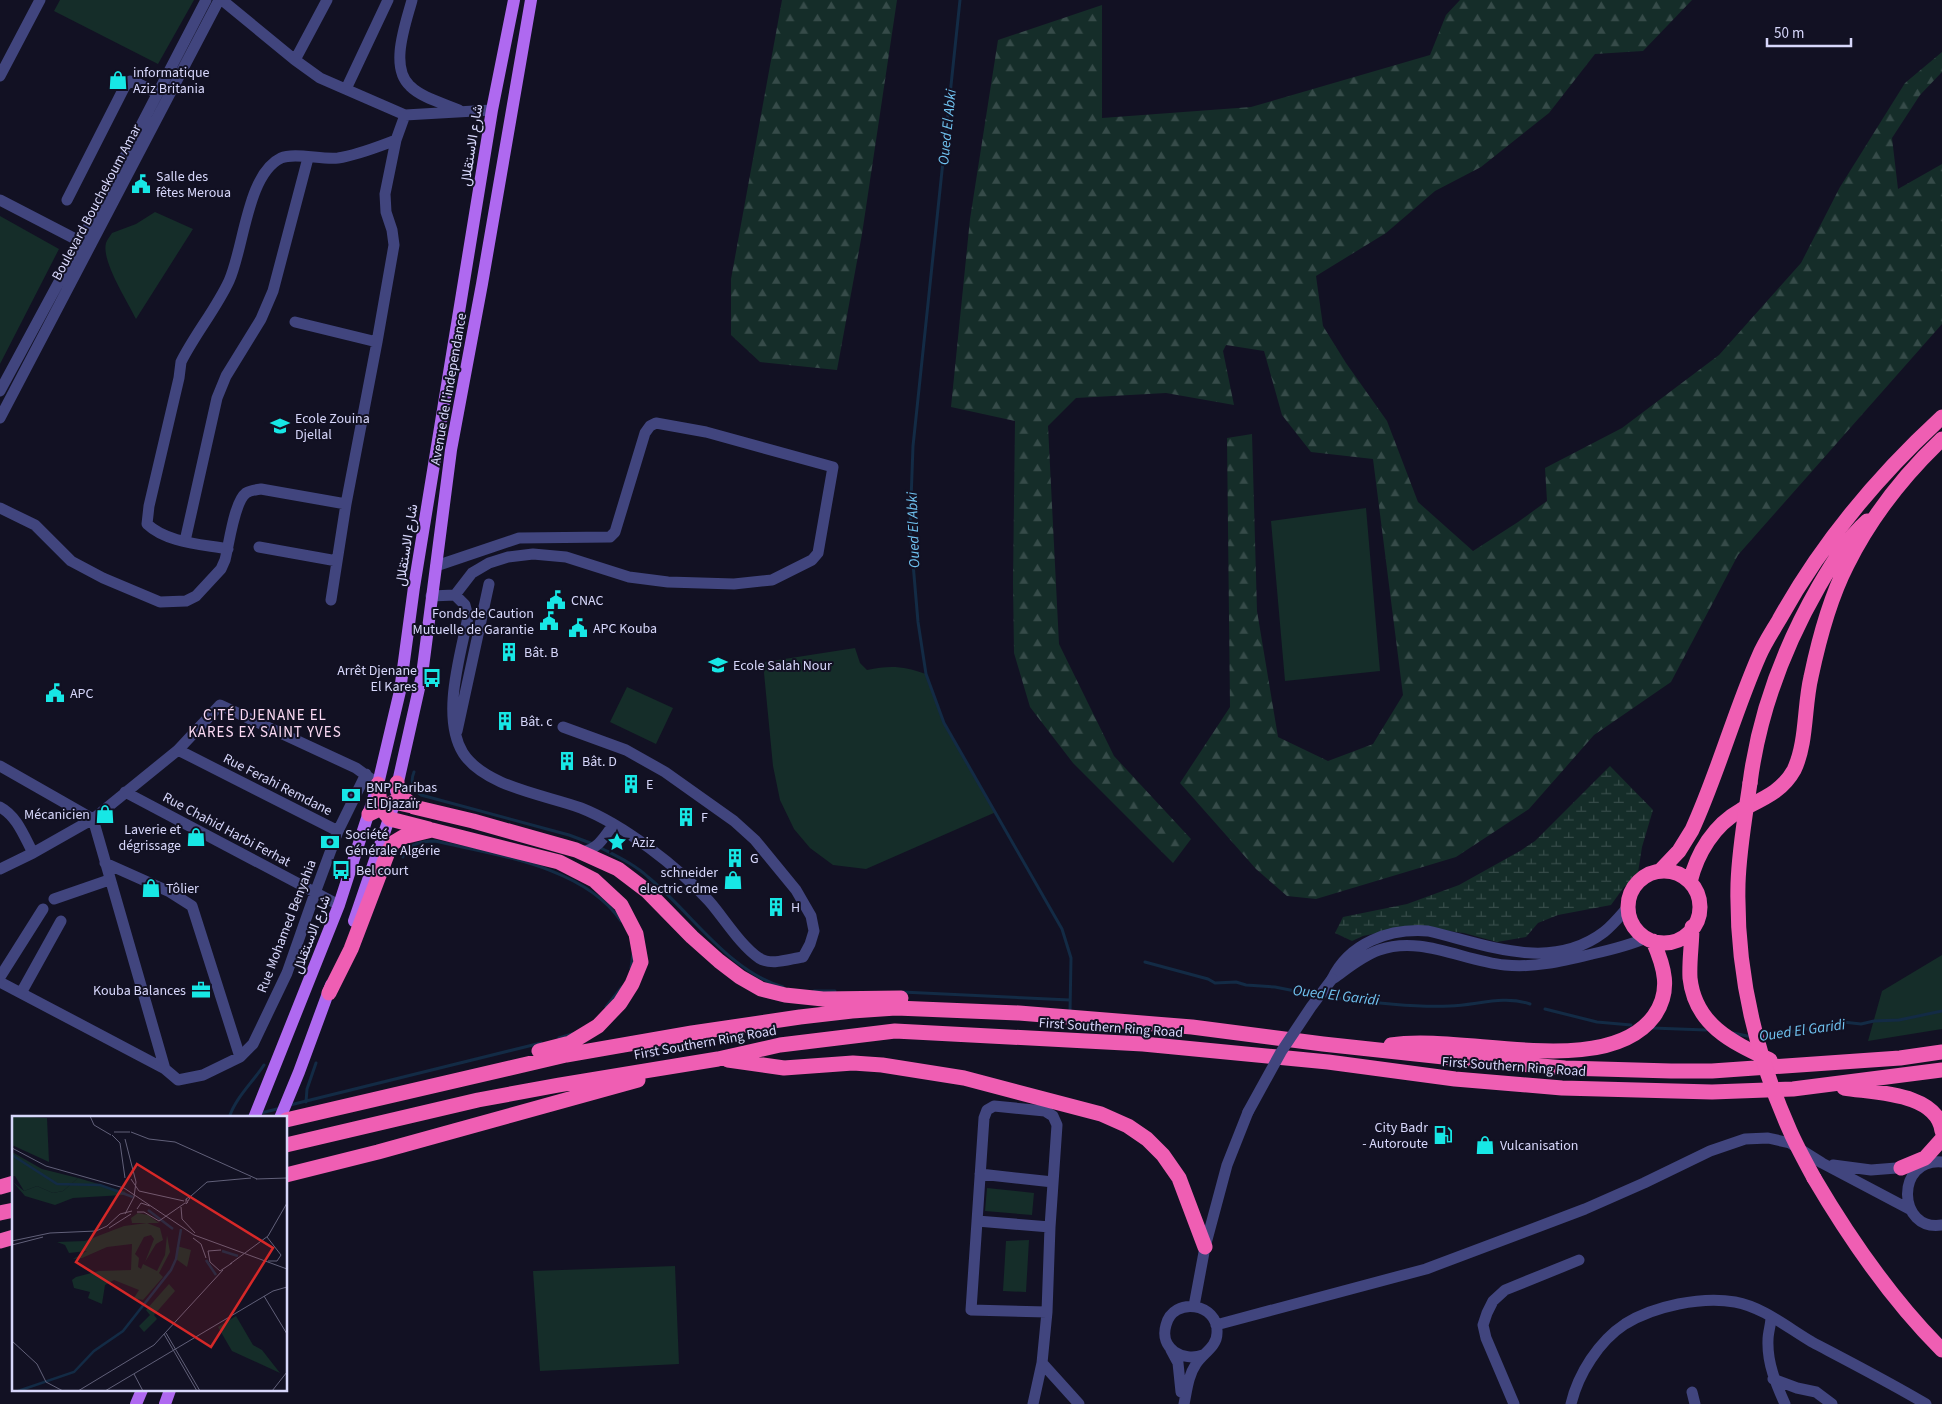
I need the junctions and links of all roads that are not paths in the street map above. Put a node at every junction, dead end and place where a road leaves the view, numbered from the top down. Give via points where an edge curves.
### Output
1 (40, 0) edge
2 (206, 0) edge
3 (221, 0) edge
4 (327, 0) edge
5 (388, 0) edge
6 (412, 0) edge
7 (514, 0) edge
8 (531, 0) edge
9 (236, 4) edge
10 (295, 60) junction
11 (0, 76) edge
12 (346, 89) junction
13 (157, 93) junction
14 (492, 110) junction
15 (463, 112) junction
16 (405, 115) junction
17 (396, 140) junction
18 (308, 158) junction
19 (0, 200) edge
20 (67, 200) dead end
21 (86, 244) junction
22 (295, 322) dead end
23 (376, 342) junction
24 (0, 391) edge
25 (1942, 417) edge
26 (0, 418) edge
27 (1942, 439) edge
28 (1866, 498) junction
29 (346, 504) junction
30 (0, 508) edge
31 (1880, 510) junction
32 (185, 541) junction
33 (1847, 541) junction
34 (259, 547) dead end
35 (228, 549) junction
36 (337, 561) junction
37 (436, 566) junction
38 (489, 584) dead end
39 (431, 596) junction
40 (455, 596) junction
41 (331, 600) dead end
42 (562, 727) dead end
43 (456, 739) junction
44 (178, 750) junction
45 (0, 766) edge
46 (366, 774) junction
47 (397, 783) junction
48 (378, 784) junction
49 (125, 792) junction
50 (0, 807) edge
51 (414, 807) junction
52 (381, 808) junction
53 (93, 819) junction
54 (390, 819) junction
55 (613, 826) junction
56 (432, 830) junction
57 (338, 831) junction
58 (592, 848) junction
59 (33, 852) junction
60 (105, 863) junction
61 (0, 869) edge
62 (1660, 871) junction
63 (109, 880) junction
64 (1690, 882) junction
65 (314, 893) junction
66 (54, 899) dead end
67 (339, 905) junction
68 (1628, 907) junction
69 (43, 909) dead end
70 (61, 921) dead end
71 (1692, 927) junction
72 (1649, 939) junction
73 (0, 977) edge
74 (1332, 979) junction
75 (0, 982) edge
76 (21, 993) junction
77 (329, 993) junction
78 (1126, 1022) junction
79 (1370, 1048) junction
80 (1942, 1052) edge
81 (240, 1057) junction
82 (718, 1058) junction
83 (1780, 1065) junction
84 (166, 1069) junction
85 (1942, 1070) edge
86 (1825, 1086) junction
87 (324, 1111) junction
88 (255, 1116) edge
89 (281, 1116) edge
90 (288, 1120) edge
91 (1942, 1130) edge
92 (1942, 1138) edge
93 (288, 1145) edge
94 (1822, 1163) junction
95 (1933, 1163) edge
96 (1901, 1168) junction
97 (288, 1174) edge
98 (980, 1174) junction
99 (1052, 1182) junction
100 (1910, 1210) junction
101 (977, 1221) junction
102 (1942, 1225) edge
103 (1050, 1228) junction
104 (1205, 1247) junction
105 (1579, 1260) dead end
106 (1194, 1306) junction
107 (1047, 1312) junction
108 (1771, 1317) junction
109 (1216, 1325) junction
110 (1171, 1349) junction
111 (1942, 1350) edge
112 (1203, 1355) junction
113 (1042, 1363) junction
114 (1773, 1379) junction
115 (141, 1392) edge
116 (169, 1392) edge
117 (1692, 1392) dead end
118 (136, 1404) edge
119 (165, 1404) edge
120 (1033, 1404) edge
121 (1079, 1404) edge
122 (1183, 1404) edge
123 (1514, 1404) edge
124 (1571, 1404) edge
125 (1695, 1404) edge
126 (1785, 1404) edge
127 (1832, 1404) edge
128 (1926, 1404) edge

1 - 11 street
2 - 13 street
3 - 9 street
3 - 21 street, Boulevard Bouchekoum Amar
4 - 10 street
5 - 12 street
6 - 15 street via 401,43 402,73 409,86 422,95
7 - 14 main road, شارع الاستقلال
8 - 37 main road, Avenue de l'independance via 451,450
9 - 10 street
10 - 12 street via 320,78
12 - 16 street
13 - 20 street via 130,81 125,86
13 - 21 street
14 - 15 street
14 - 48 main road, شارع الاستقلال via 415,577 400,691
15 - 16 street
16 - 17 street
17 - 18 street via 358,154
17 - 23 street via 385,194 394,245
18 - 32 street via 273,291 217,398
18 - 32 street via 284,156 274,162 259,181 230,280 181,362 147,524 156,532
19 - 21 street
21 - 24 street
21 - 26 street, Boulevard Bouchekoum Amar
22 - 23 street
23 - 29 street
25 - 28 highway
27 - 31 highway
28 - 33 highway
28 - 62 highway via 1833,536 1796,588 1760,654 1695,824 1679,851
29 - 35 street via 252,490 239,502
29 - 36 street
30 - 35 street via 35,525 71,561 160,602 186,601 196,596 221,569
31 - 33 highway
31 - 64 highway via 1847,565 1825,621 1810,679 1800,753 1793,770 1783,785 1769,796 1740,811 1721,826 1700,853
32 - 35 street
33 - 111 highway, bridge via 1810,602 1786,651 1760,729 1742,833 1738,884 1745,986 1771,1086 1790,1133 1814,1178 1878,1276
34 - 36 street
36 - 41 street
37 - 39 main road, Avenue de l'independance
37 - 40 street via 519,538 610,538 615,532 646,432 656,423 706,432 833,468 818,553 812,560 772,580 734,584 668,582 629,577 566,556 533,554 508,556 489,563 472,573
38 - 43 street
39 - 40 street
39 - 47 main road, Avenue de l'independance via 422,674
40 - 43 street via 465,605 468,617 453,700
42 - 55 street via 626,750 665,772 755,840 796,890 811,916 814,931 803,957 775,962 760,958 678,871
43 - 55 street via 472,765 484,773 582,809
44 - 46 street via 220,705
44 - 49 street
44 - 57 street, Rue Ferahi Remdane
45 - 53 street
46 - 48 street
46 - 57 street, Rue Mohamed Benyahia
47 - 51 highway via 399,794
47 - 52 main road, شارع الاستقلال
48 - 52 highway
49 - 53 street
49 - 65 street, Rue Chahid Harbi Ferhat
50 - 59 street via 7,810 19,826
51 - 52 highway
51 - 58 highway
52 - 54 highway
52 - 67 main road, شارع الاستقلال
53 - 59 street
53 - 60 street
54 - 56 highway
54 - 77 main road
55 - 58 street
56 - 77 highway via 403,837 393,843 351,949
56 - 87 highway via 560,862 594,880 621,905 636,934 641,962 620,1003 598,1026 570,1043
57 - 65 street, Rue Mohamed Benyahia
58 - 78 highway via 647,891 719,960 761,989 823,999 904,998 1003,1003 1077,1010
59 - 61 street
60 - 63 street
60 - 81 street via 170,892 192,906
62 - 64 highway via 1679,874
62 - 68 highway via 1646,876 1635,886
63 - 66 street
63 - 84 street
64 - 71 highway via 1699,906
65 - 67 street, Rue Chahid Harbi Ferhat
65 - 81 street, Rue Mohamed Benyahia via 287,973 253,1044
67 - 88 main road, شارع الاستقلال
68 - 72 highway via 1635,928
68 - 74 street via 1594,939 1567,949 1539,954 1510,952 1428,931 1393,932 1353,952 1340,963
69 - 73 street
70 - 76 street
71 - 72 highway via 1675,940 1660,942
71 - 83 highway via 1690,979 1700,1010 1720,1034
72 - 74 street via 1565,961 1523,966 1482,962 1430,948 1395,946 1370,954
72 - 79 highway via 1664,971 1662,1002 1651,1020 1626,1039 1569,1051 1423,1042
74 - 104 street, bridge via 1280,1052 1248,1112 1227,1164
75 - 76 street, Rue Mohamed Benyahia
76 - 84 street, Rue Mohamed Benyahia
77 - 89 main road
78 - 79 highway, First Southern Ring Road
78 - 87 highway, First Southern Ring Road via 948,1009 852,1011 692,1033 566,1055
79 - 83 highway, First Southern Ring Road via 1565,1068 1670,1072
80 - 83 highway, First Southern Ring Road via 1900,1058
81 - 84 street, Rue Mohamed Benyahia via 203,1075 178,1080
82 - 86 highway, First Southern Ring Road via 780,1045 895,1031 1143,1044 1562,1088 1712,1092
82 - 93 highway, First Southern Ring Road via 478,1100
82 - 97 highway
82 - 104 highway via 784,1068 853,1063 915,1070 964,1078 1101,1114 1128,1126 1162,1155 1179,1178
85 - 86 highway, First Southern Ring Road
86 - 91 highway via 1915,1101 1932,1111
87 - 90 highway, First Southern Ring Road
92 - 95 highway
92 - 96 highway via 1924,1158
94 - 96 street via 1871,1170
94 - 100 street
94 - 109 street via 1790,1143 1779,1140 1757,1138 1734,1142 1592,1206 1426,1269
95 - 96 street
95 - 100 street via 1916,1171 1910,1179 1907,1189
98 - 99 street
98 - 99 street via 986,1110 994,1106 1046,1111 1057,1124
98 - 101 street
99 - 103 street
100 - 102 street via 1927,1224
101 - 103 street
101 - 107 street via 971,1310
103 - 107 street
104 - 106 street
105 - 123 street via 1505,1290 1492,1301 1483,1325
106 - 109 street via 1208,1312
106 - 110 street via 1185,1306 1170,1316 1164,1332
107 - 113 street
108 - 114 street via 1768,1339
108 - 124 street via 1736,1302 1706,1299 1651,1312 1625,1324 1603,1343 1586,1367
108 - 128 street
109 - 112 street via 1215,1342
110 - 112 street via 1184,1357
110 - 122 street via 1181,1376
112 - 122 street via 1189,1378
113 - 120 street
113 - 121 street
114 - 126 street
114 - 127 street via 1816,1392
115 - 118 main road
116 - 119 main road
117 - 125 street

